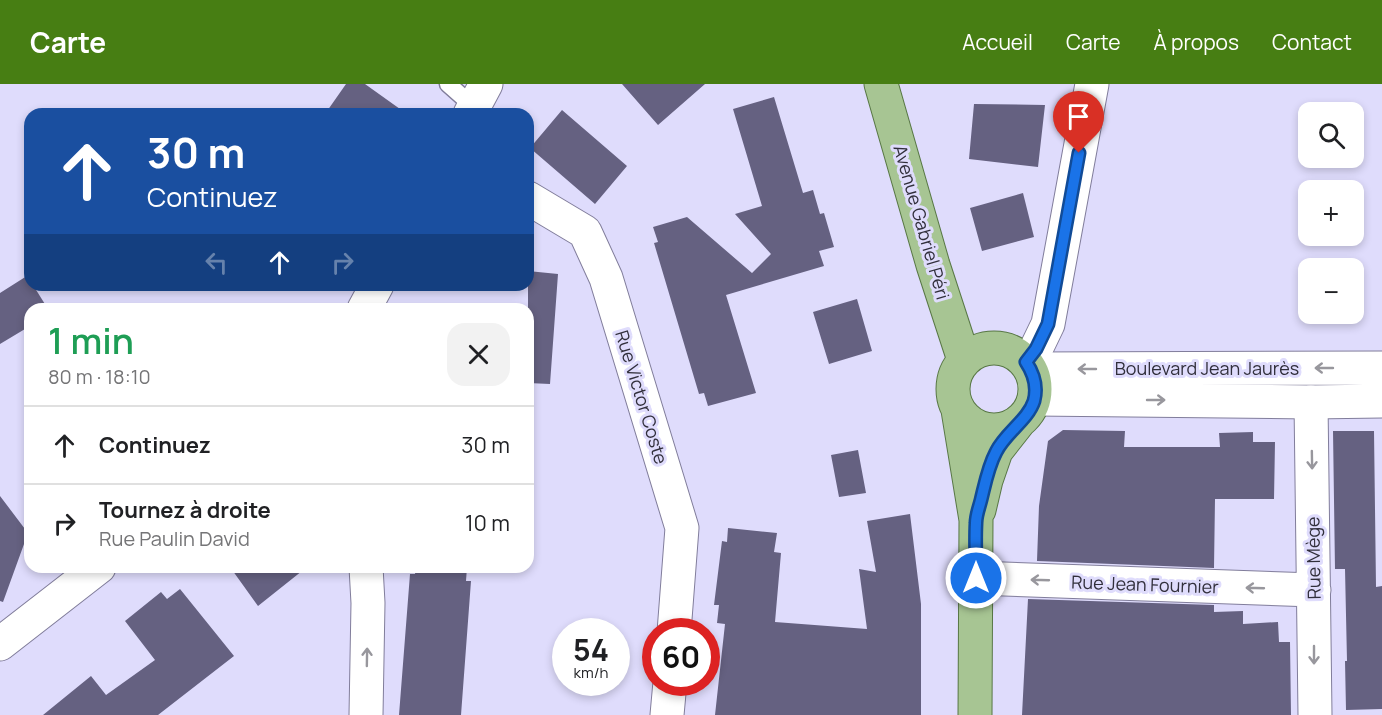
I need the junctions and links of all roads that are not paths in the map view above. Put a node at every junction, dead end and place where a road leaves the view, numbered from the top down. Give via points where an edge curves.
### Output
1 (448, 84) edge
2 (881, 84) edge
3 (1092, 84) edge
4 (474, 97) edge
5 (534, 202) edge
6 (964, 360) junction
7 (1382, 368) edge
8 (1027, 388) junction
9 (1382, 401) edge
10 (1311, 402) junction
11 (958, 410) junction
12 (976, 520) junction
13 (91, 573) edge
14 (366, 573) edge
15 (976, 578) junction
16 (1314, 590) junction
17 (675, 618) edge
18 (0, 644) edge
19 (669, 696) edge
20 (366, 715) edge
21 (667, 715) edge
22 (975, 715) edge
23 (1315, 715) edge

1 - 4 lane
2 - 6 main road, Avenue Gabriel Péri
3 - 8 street via 1048,324 1036,349
5 - 17 street, Rue Victor Coste via 585,232 606,278 682,528
6 - 8 main road via 988,347 1015,352
6 - 11 main road via 953,384
7 -> 8 street, Boulevard Jean Jaurès
8 -> 10 street, Boulevard Jean Jaurès
8 - 11 main road via 1005,429 979,427
8 - 12 main road via 996,451
9 - 10 street, Boulevard Jean Jaurès
10 -> 16 street, Rue Mège
11 - 12 main road
12 - 15 main road
13 - 18 street
20 -> 14 street
16 -> 15 street, Rue Jean Fournier
15 - 22 main road
16 -> 23 street, Rue Mège
19 - 21 street

